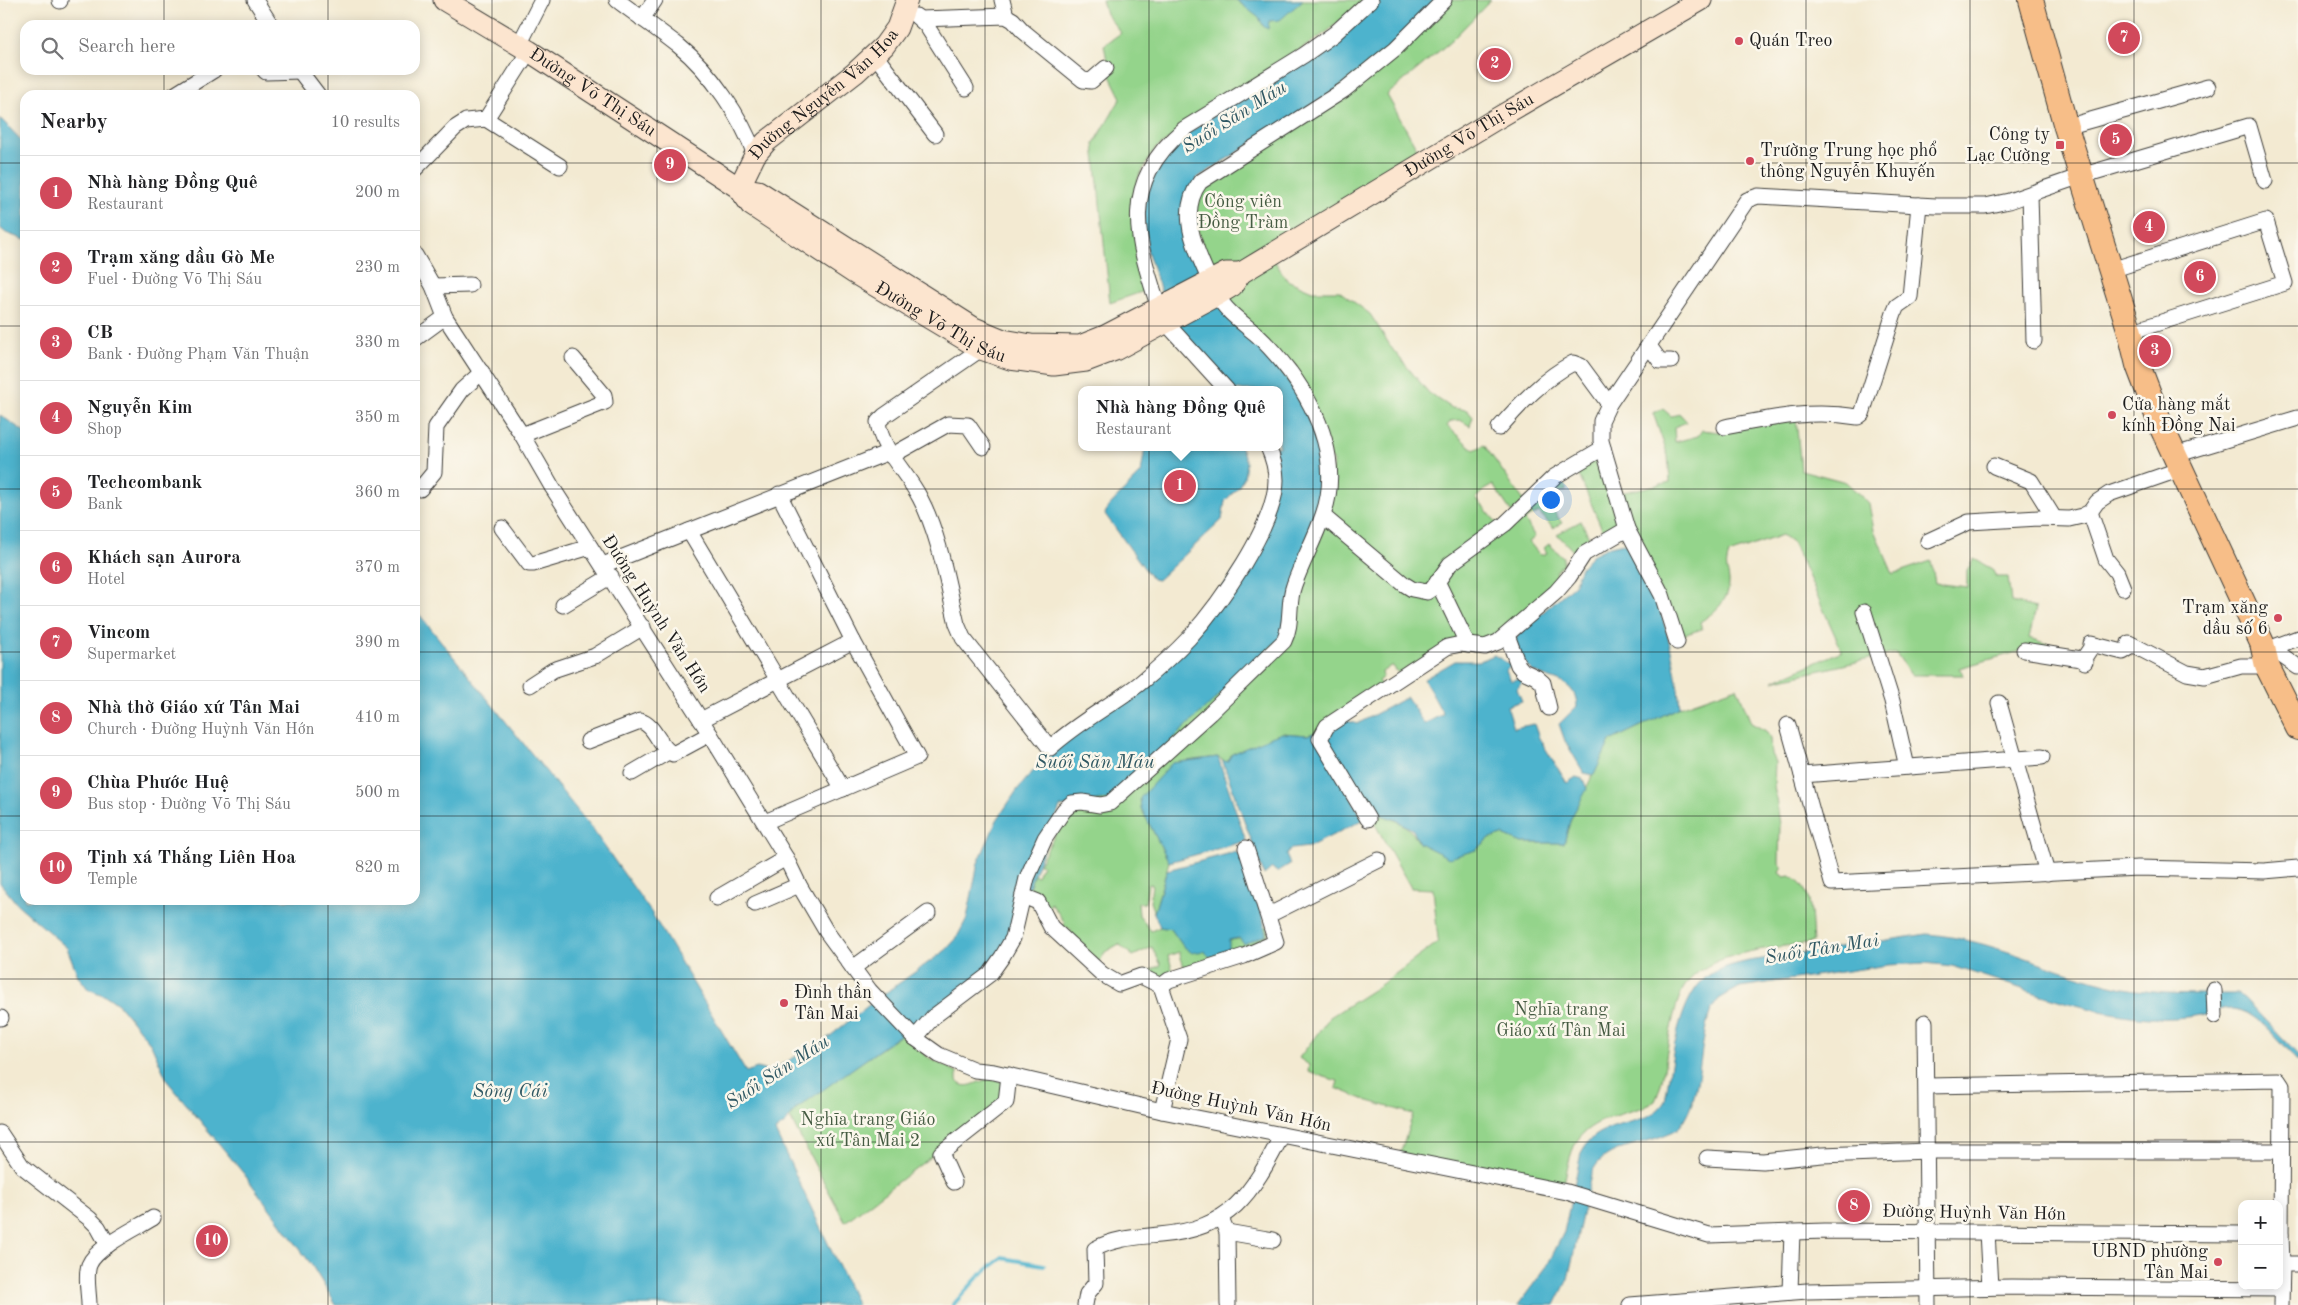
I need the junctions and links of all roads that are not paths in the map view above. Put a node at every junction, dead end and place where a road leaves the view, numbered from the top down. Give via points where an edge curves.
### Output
1 (256, 0) edge
2 (444, 0) edge
3 (542, 0) edge
4 (617, 0) edge
5 (656, 0) edge
6 (1002, 0) edge
7 (1371, 0) edge
8 (1444, 0) edge
9 (1701, 0) edge
10 (2031, 0) edge
11 (911, 9) edge
12 (1006, 16) junction
13 (642, 19) junction
14 (268, 20) edge
15 (524, 48) junction
16 (875, 55) junction
17 (1106, 68) dead end
18 (206, 75) edge
19 (304, 75) edge
20 (966, 88) dead end
21 (2208, 88) dead end
22 (182, 90) edge
23 (314, 90) edge
24 (486, 120) junction
25 (2066, 127) junction
26 (934, 134) dead end
27 (755, 155) junction
28 (420, 164) edge
29 (560, 166) dead end
30 (2081, 176) junction
31 (2265, 180) dead end
32 (739, 188) junction
33 (2030, 194) junction
34 (1919, 205) junction
35 (420, 264) edge
36 (2111, 270) junction
37 (470, 285) dead end
38 (433, 286) junction
39 (1214, 288) junction
40 (1162, 315) junction
41 (445, 317) junction
42 (2130, 332) junction
43 (420, 335) edge
44 (2034, 341) dead end
45 (1649, 346) junction
46 (981, 349) junction
47 (573, 358) dead end
48 (1671, 361) dead end
49 (482, 372) junction
50 (1224, 386) edge
51 (1609, 404) junction
52 (2298, 418) edge
53 (1725, 427) dead end
54 (1499, 428) dead end
55 (522, 435) junction
56 (984, 447) dead end
57 (1603, 448) junction
58 (1270, 451) edge
59 (890, 454) junction
60 (2178, 462) junction
61 (1994, 466) dead end
62 (420, 489) dead end
63 (779, 494) junction
64 (2090, 512) junction
65 (1323, 516) junction
66 (2054, 518) junction
67 (502, 528) dead end
68 (1627, 529) junction
69 (689, 531) junction
70 (1928, 541) dead end
71 (590, 547) junction
72 (607, 570) junction
73 (1437, 581) junction
74 (2123, 588) dead end
75 (563, 605) dead end
76 (1864, 612) dead end
77 (643, 627) junction
78 (1507, 635) junction
79 (2298, 638) edge
80 (854, 641) junction
81 (1677, 642) dead end
82 (1468, 645) junction
83 (2024, 650) dead end
84 (2269, 657) junction
85 (2298, 667) edge
86 (779, 680) junction
87 (530, 685) dead end
88 (1999, 703) dead end
89 (1549, 708) dead end
90 (701, 720) junction
91 (1788, 725) dead end
92 (2298, 728) edge
93 (710, 734) junction
94 (588, 741) dead end
95 (668, 752) junction
96 (2042, 757) dead end
97 (2015, 759) junction
98 (1908, 767) junction
99 (632, 773) dead end
100 (1802, 774) junction
101 (843, 789) junction
102 (1368, 819) dead end
103 (765, 822) junction
104 (1246, 848) dead end
105 (786, 858) junction
106 (1379, 860) dead end
107 (2298, 868) edge
108 (2047, 872) junction
109 (799, 885) junction
110 (1023, 896) junction
111 (717, 898) dead end
112 (755, 904) dead end
113 (928, 913) dead end
114 (1269, 915) junction
115 (853, 968) junction
116 (1161, 986) junction
117 (2214, 990) dead end
118 (2214, 1016) dead end
119 (1925, 1022) dead end
120 (915, 1038) junction
121 (1009, 1075) junction
122 (1927, 1086) junction
123 (1162, 1111) junction
124 (0, 1133) edge
125 (1282, 1135) junction
126 (1928, 1151) junction
127 (2281, 1151) junction
128 (1707, 1158) dead end
129 (954, 1182) dead end
130 (2280, 1200) edge
131 (153, 1218) dead end
132 (1221, 1218) junction
133 (1928, 1231) junction
134 (1227, 1232) junction
135 (1792, 1232) junction
136 (1987, 1232) junction
137 (2238, 1234) edge
138 (1273, 1240) dead end
139 (108, 1245) junction
140 (2283, 1264) edge
141 (2298, 1264) edge
142 (1990, 1287) junction
143 (1928, 1289) junction
144 (2238, 1289) edge
145 (2282, 1290) edge
146 (1790, 1292) junction
147 (1808, 1298) edge
148 (90, 1305) edge
149 (1085, 1305) edge
150 (1228, 1305) edge
151 (1630, 1305) edge
152 (1928, 1305) edge
153 (2281, 1305) edge

1 - 14 street
2 - 15 main road, Đường Võ Thị Sáu
3 - 15 street
4 - 13 street
5 - 13 street
6 - 12 street
7 - 40 street via 1334,34 1304,55 1184,129 1151,165 1142,188 1139,239
8 - 39 street via 1396,48 1344,90 1200,182 1190,196 1188,211 1193,238
9 - 39 main road, Đường Võ Thị Sáu via 1241,273 1226,273
10 - 25 main road
11 - 12 street
11 - 16 main road, Đường Nguyễn Văn Hoa
11 - 20 street
12 - 17 street via 1083,80 1092,81
13 - 27 street via 680,47 708,76 743,128
15 - 24 street
15 - 32 main road, Đường Võ Thị Sáu
16 - 26 street
16 - 27 main road, Đường Nguyễn Văn Hoa via 771,138
18 - 22 street
19 - 23 street
21 - 25 street
24 - 28 street via 460,124
24 - 29 street
25 - 30 main road
27 - 32 main road, Đường Nguyễn Văn Hoa
30 - 31 street via 2249,126
30 - 33 street
30 - 36 main road
32 - 40 main road, Đường Võ Thị Sáu via 758,191 939,307 974,328 1003,340 1047,346 1080,346
32 - 46 main road, Đường Võ Thị Sáu via 751,205 854,273
33 - 34 street via 1985,206
33 - 44 street
34 - 45 street via 1753,196 1742,206
34 - 53 street via 1910,297 1897,306 1894,313 1862,414 1858,417 1813,412
35 - 38 street, Đường Huỳnh Văn Hớn
36 - 42 main road
36 - 42 street via 2266,221 2285,283
37 - 38 street
38 - 41 street, Đường Huỳnh Văn Hớn
39 - 40 main road, Đường Võ Thị Sáu
39 - 65 street via 1237,319 1277,357 1310,404 1322,429 1330,467
40 - 46 main road, Đường Võ Thị Sáu via 1115,350 1086,361 1038,364
40 - 50 street
41 - 43 street
41 - 49 street, Đường Huỳnh Văn Hớn
42 - 60 main road via 2138,365
45 - 48 street via 1660,361
45 - 51 street
46 - 59 street via 878,422
47 - 55 street via 604,395 606,402
49 - 55 street, Đường Huỳnh Văn Hớn
49 - 62 street via 462,390 436,427 434,472
51 - 54 street via 1581,366 1573,363 1527,398
51 - 57 street via 1600,427
52 - 60 street
55 - 71 street, Đường Huỳnh Văn Hớn
56 - 59 street via 968,424 953,423
57 - 68 street
57 - 73 street via 1554,477 1506,524 1450,564
58 - 59 street via 1276,481 1266,520 1220,598 1189,638 1139,684 1050,748 963,638 929,519 917,492
59 - 63 street
60 - 64 street via 2110,494 2097,502
60 - 84 main road
61 - 66 street via 2031,481
63 - 69 street
63 - 80 street
64 - 66 street via 2069,519
64 - 74 street via 2106,559
65 - 73 street via 1412,589 1427,592
65 - 110 street via 1293,587 1289,632 1284,641 1110,803 1072,803 1064,810 1045,838 1027,878
66 - 70 street via 1969,522
67 - 71 street via 529,564
68 - 78 street via 1584,554 1556,592
68 - 81 street via 1662,595
69 - 72 street
69 - 86 street
71 - 72 street, Đường Huỳnh Văn Hớn
72 - 75 street
72 - 77 street, Đường Huỳnh Văn Hớn
73 - 82 street
76 - 98 street via 1892,701
77 - 87 street via 595,656 553,670
77 - 90 street, Đường Huỳnh Văn Hớn
78 - 82 street via 1486,647
78 - 89 street via 1518,665 1543,683
79 - 84 street
80 - 86 street
80 - 101 street via 917,757
82 - 102 street via 1454,644 1437,652 1325,728 1320,738
83 - 84 street via 2085,662 2091,644 2122,652 2131,647 2129,643 2187,673 2204,676
84 - 85 street
84 - 92 main road
86 - 90 street
86 - 101 street
88 - 97 street
90 - 93 street, Đường Huỳnh Văn Hớn
91 - 100 street
93 - 95 street via 678,753
93 - 103 street, Đường Huỳnh Văn Hớn
94 - 95 street via 640,721 650,728
95 - 99 street
96 - 97 street
97 - 98 street
97 - 108 street
98 - 100 street
100 - 108 street via 1832,883
101 - 103 street
103 - 105 street, Đường Huỳnh Văn Hớn
104 - 114 street
105 - 109 street, Đường Huỳnh Văn Hớn
105 - 111 street
106 - 114 street
107 - 108 street via 2264,871 2138,868
109 - 112 street
109 - 115 street, Đường Huỳnh Văn Hớn
110 - 116 street via 1038,902 1051,927 1106,977 1119,984 1141,976
110 - 120 street via 1013,938 990,974 933,1017
113 - 115 street
114 - 116 street via 1276,938 1273,945 1169,980
115 - 120 street, Đường Huỳnh Văn Hớn via 870,991
116 - 123 street via 1178,1040
117 - 118 street
119 - 122 street
120 - 121 street, Đường Huỳnh Văn Hớn via 950,1061 975,1070
121 - 123 street, Đường Huỳnh Văn Hớn
121 - 129 street via 1006,1102 942,1153
122 - 126 street
122 - 127 street via 2278,1080 2282,1086
123 - 125 street, Đường Huỳnh Văn Hớn
124 - 139 street via 22,1166 90,1218
125 - 132 street via 1261,1177
125 - 135 street, Đường Huỳnh Văn Hớn via 1567,1192 1709,1235
126 - 127 street
126 - 128 street via 1763,1161
126 - 133 street
127 - 130 street
131 - 139 street
132 - 134 street
132 - 149 street via 1186,1232 1131,1238 1099,1247 1094,1254 1096,1283 1087,1294
133 - 135 street, Đường Huỳnh Văn Hớn
133 - 136 street, Đường Huỳnh Văn Hớn
133 - 143 street
134 - 138 street
134 - 150 street
135 - 146 street
136 - 137 street, Đường Huỳnh Văn Hớn
136 - 142 street
139 - 148 street via 90,1265
140 - 141 street
142 - 143 street
142 - 144 street
143 - 147 street
143 - 152 street
145 - 153 street
146 - 147 street
146 - 151 street

